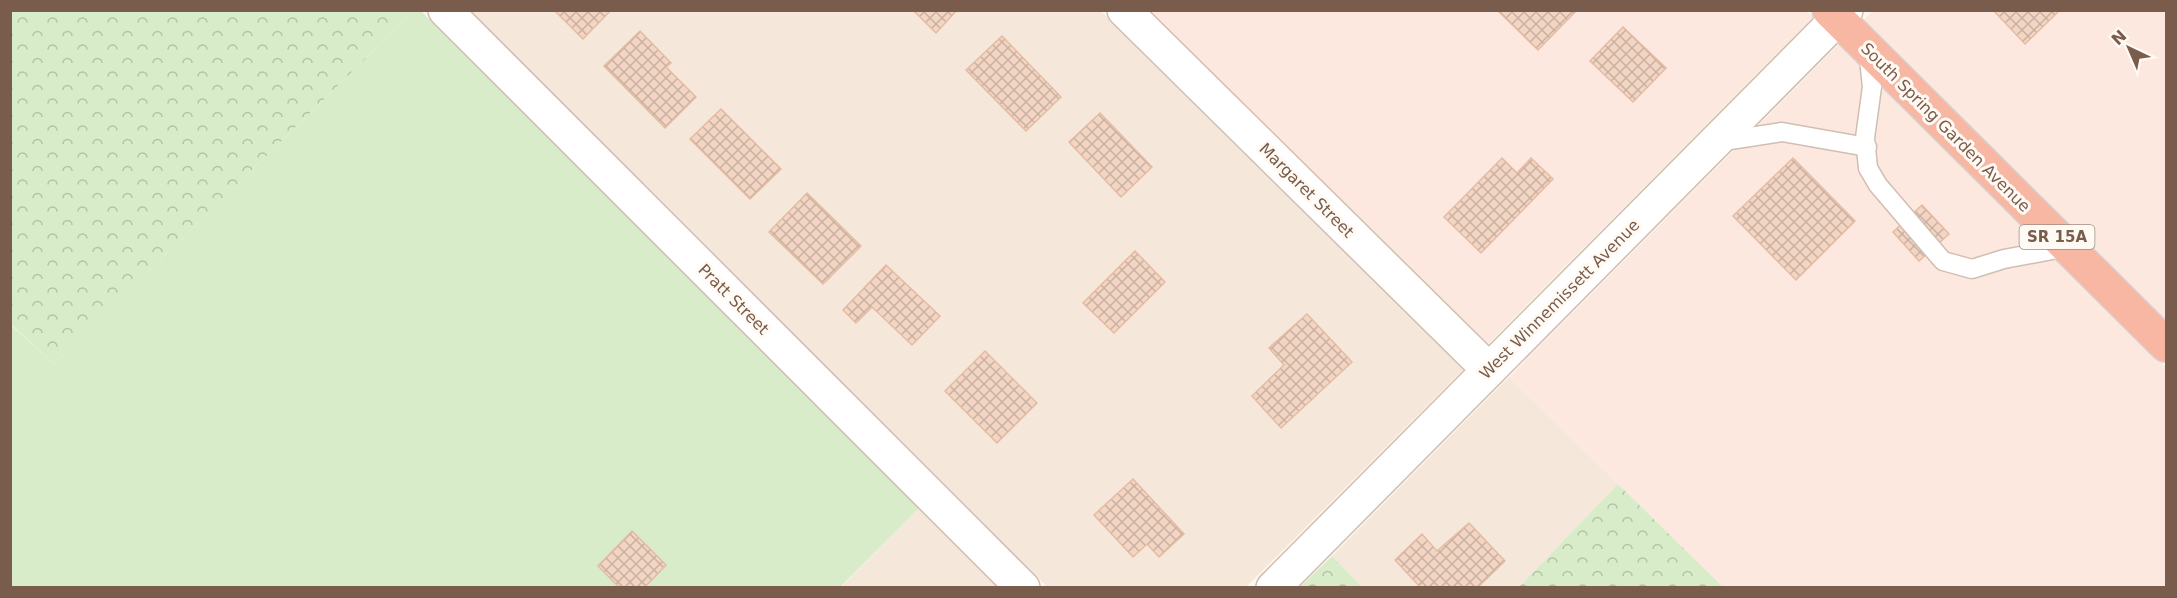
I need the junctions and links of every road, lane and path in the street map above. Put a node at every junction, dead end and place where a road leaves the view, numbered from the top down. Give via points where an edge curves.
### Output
1 (445, 10) edge
2 (1125, 10) edge
3 (1837, 13) edge
4 (1868, 49) junction
5 (1715, 143) junction
6 (1867, 147) junction
7 (2068, 248) junction
8 (2166, 345) edge
9 (1489, 370) junction
10 (1023, 588) edge
11 (1273, 588) edge

1 - 10 street, Pratt Street
2 - 9 street, Margaret Street
3 - 4 highway, South Spring Garden Avenue / SR 15A
3 - 5 street, West Winnemissett Avenue
4 - 6 lane via 1872,87
4 - 7 highway, South Spring Garden Avenue / SR 15A
5 - 6 lane via 1782,132
5 - 9 street, West Winnemissett Avenue
6 - 7 lane via 1868,168 1878,185 1943,261 1972,269
7 - 8 highway, South Spring Garden Avenue / SR 15A
9 - 11 street, West Winnemissett Avenue

